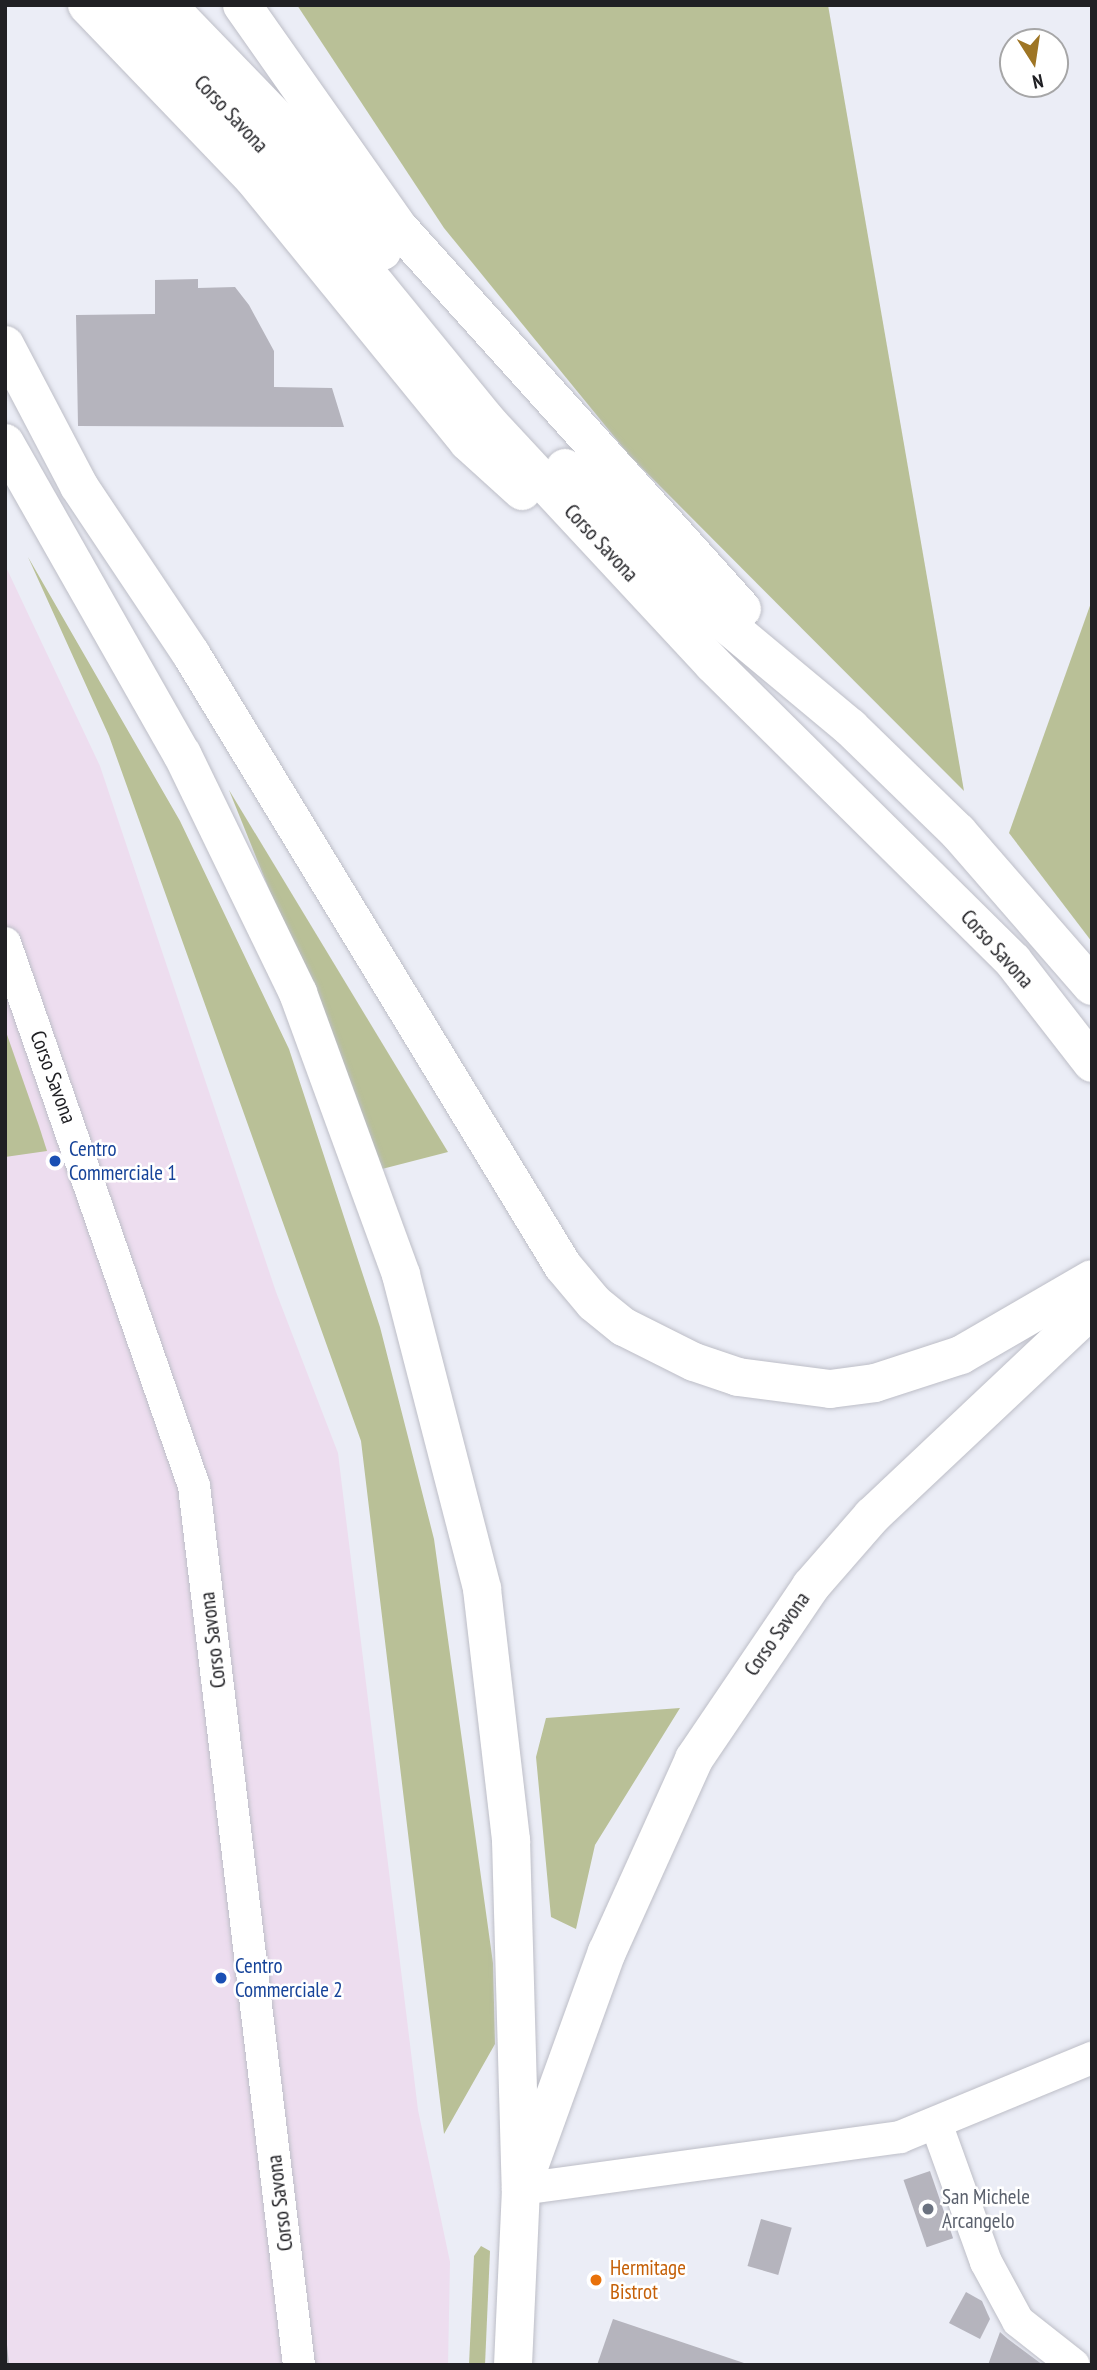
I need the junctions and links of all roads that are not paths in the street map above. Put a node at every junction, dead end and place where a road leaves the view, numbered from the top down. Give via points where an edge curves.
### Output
1 (87, 5) edge
2 (130, 5) edge
3 (167, 5) edge
4 (242, 5) edge
5 (5, 345) edge
6 (5, 443) edge
7 (713, 664) junction
8 (850, 727) junction
9 (5, 943) edge
10 (1092, 986) edge
11 (1092, 1063) edge
12 (1092, 1279) edge
13 (1092, 1309) edge
14 (1092, 2058) edge
15 (937, 2126) junction
16 (521, 2189) junction
17 (299, 2365) edge
18 (513, 2365) edge
19 (1074, 2365) edge

1 - 7 main road via 253,178 468,442
2 - 7 main road, Corso Savona via 275,161 488,422
3 - 8 main road, Corso Savona via 284,126 515,418 701,603
4 - 8 main road via 398,227
5 - 12 main road via 79,486 191,654 563,1266 594,1303 624,1327 694,1362 772,1384 830,1389 875,1383 961,1355
6 - 16 main road via 182,754 298,993 401,1275 482,1589 511,1840
7 - 11 main road, Corso Savona via 1013,961
8 - 10 main road, Corso Savona via 958,832
9 - 17 street, Corso Savona via 194,1486
13 - 16 main road, Corso Savona via 872,1516 811,1586 743,1681 694,1759 646,1861
14 - 15 street
15 - 16 street via 900,2137
15 - 19 street via 986,2262 1018,2321
16 - 18 main road, Corso Savona

